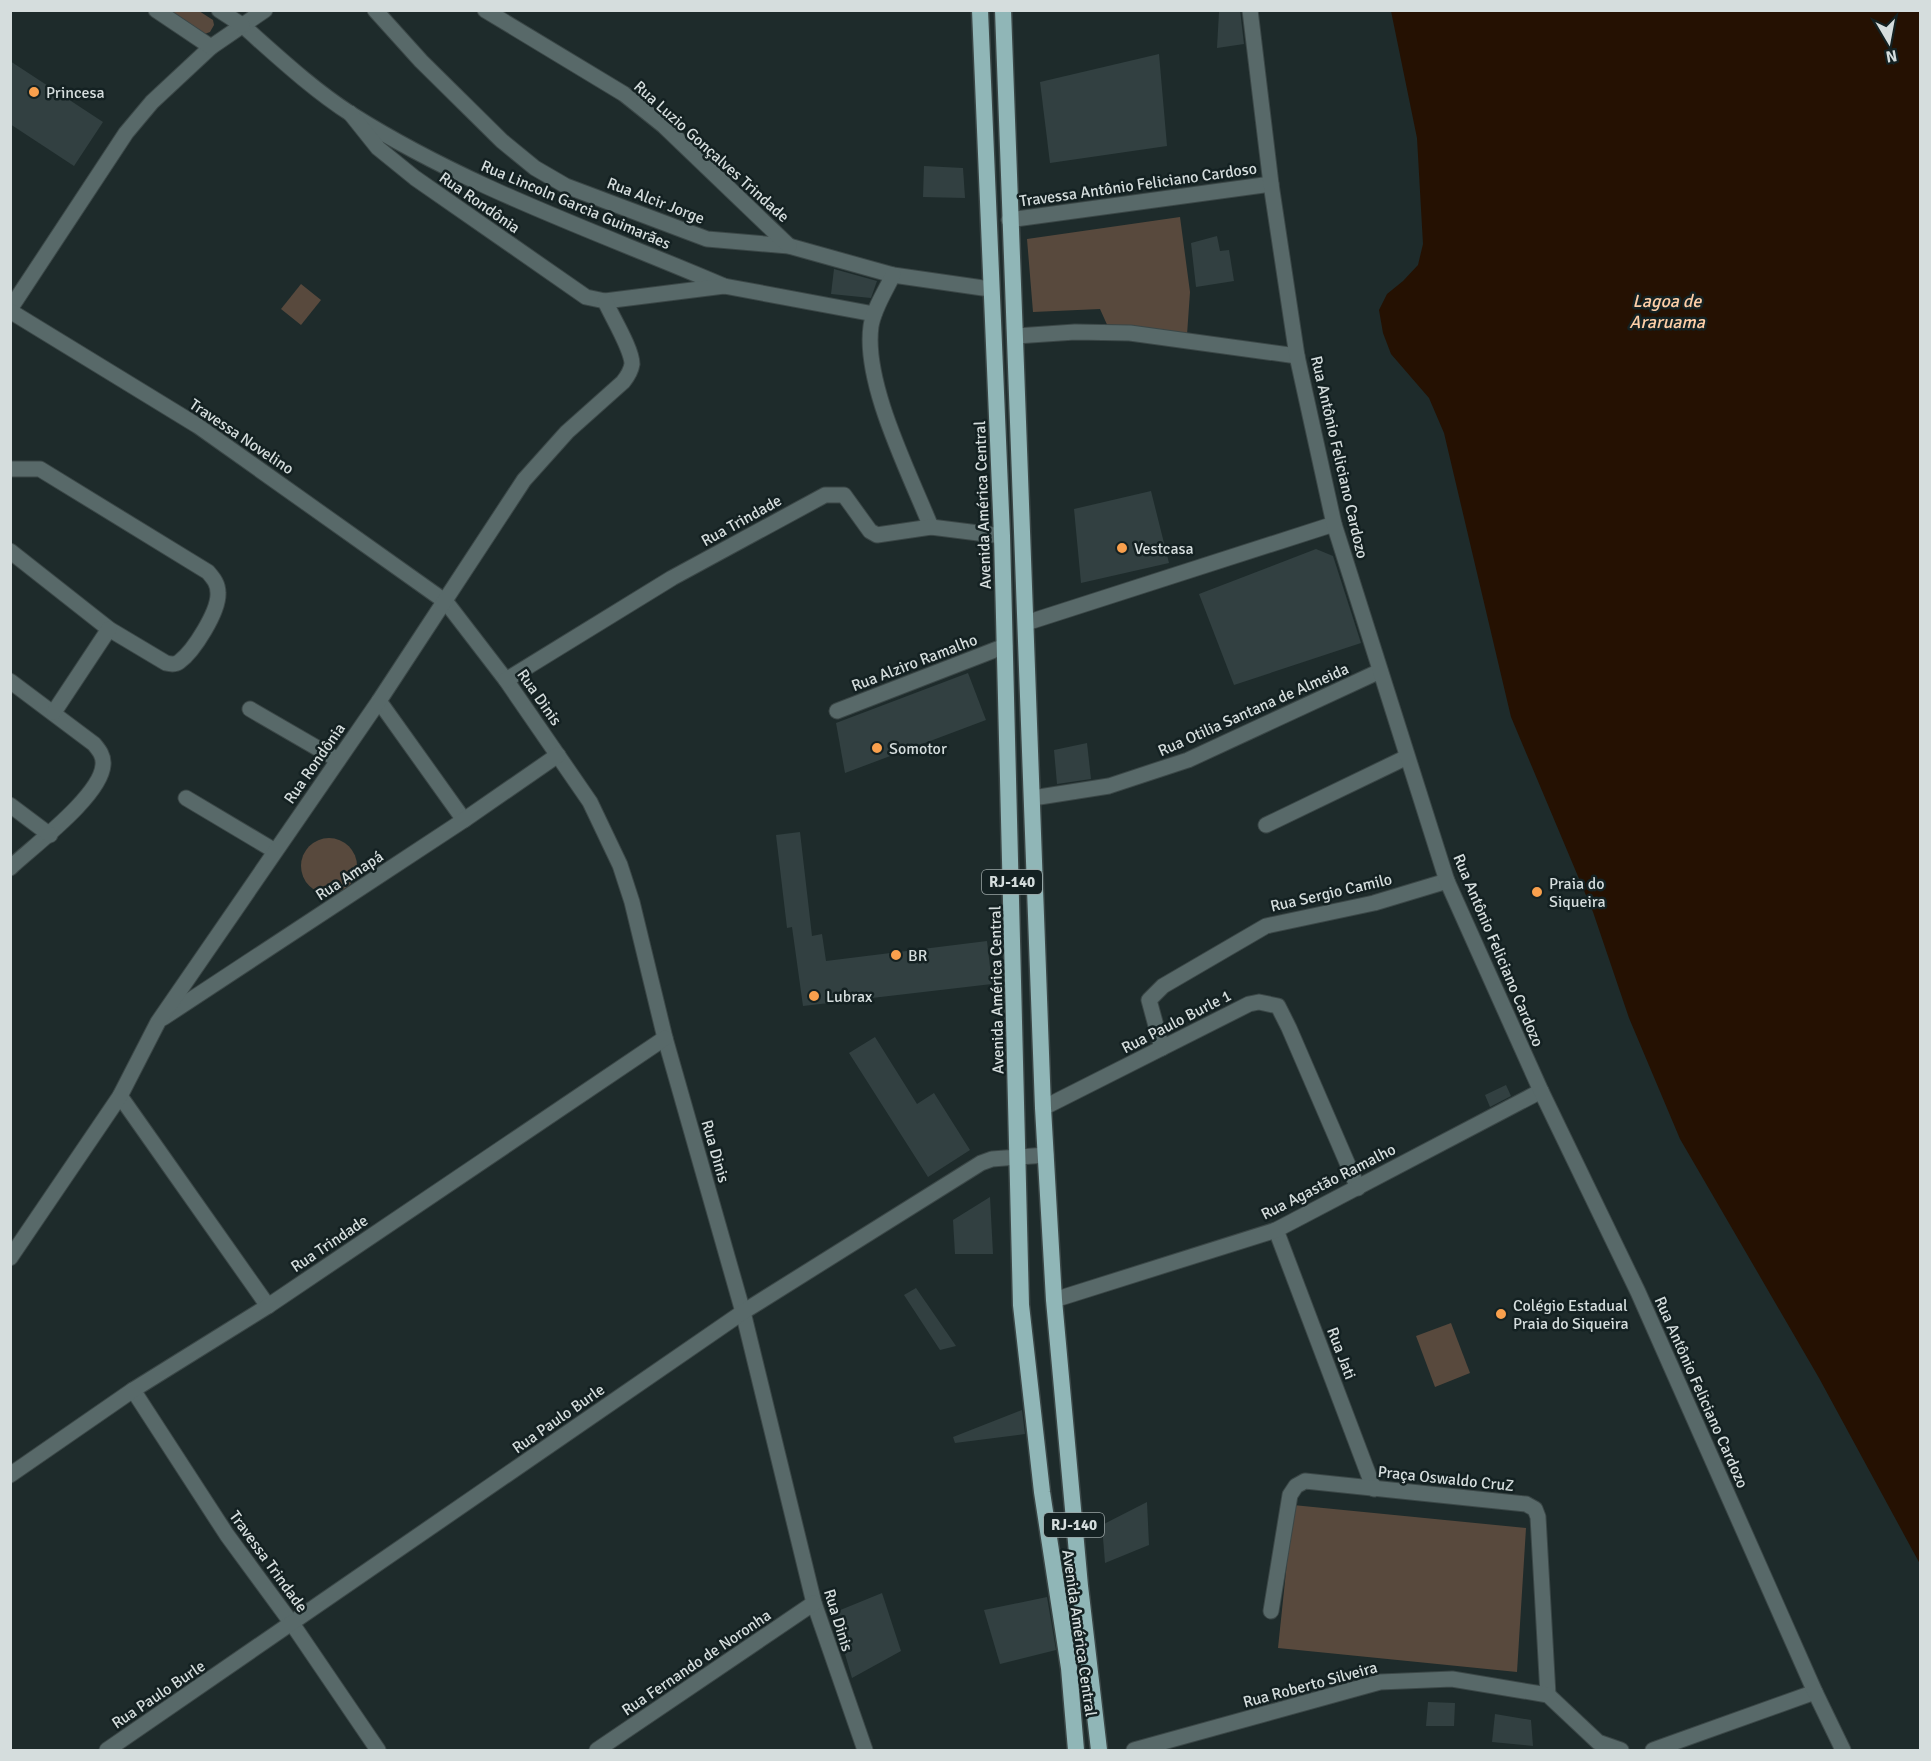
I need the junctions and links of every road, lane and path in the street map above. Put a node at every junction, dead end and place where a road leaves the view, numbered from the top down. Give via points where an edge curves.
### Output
1 (156, 10) edge
2 (219, 10) edge
3 (265, 10) edge
4 (375, 10) edge
5 (485, 10) edge
6 (980, 10) edge
7 (1003, 10) edge
8 (1250, 10) edge
9 (242, 25) junction
10 (211, 47) junction
11 (350, 113) junction
12 (1271, 184) junction
13 (1009, 220) junction
14 (789, 246) junction
15 (893, 276) junction
16 (724, 286) junction
17 (990, 289) junction
18 (605, 301) junction
19 (10, 310) edge
20 (874, 314) junction
21 (1016, 336) junction
22 (1297, 356) junction
23 (10, 469) edge
24 (1334, 524) junction
25 (931, 527) junction
26 (1002, 536) junction
27 (10, 551) edge
28 (446, 602) junction
29 (1026, 623) junction
30 (109, 629) junction
31 (1005, 646) junction
32 (1380, 671) junction
33 (506, 680) junction
34 (10, 681) edge
35 (379, 700) junction
36 (250, 709) dead end
37 (837, 711) dead end
38 (54, 712) junction
39 (558, 755) junction
40 (1407, 757) junction
41 (338, 760) junction
42 (186, 798) dead end
43 (1033, 798) junction
44 (10, 805) edge
45 (464, 820) junction
46 (1266, 825) dead end
47 (50, 836) junction
48 (275, 851) junction
49 (10, 868) edge
50 (1447, 881) junction
51 (158, 1022) junction
52 (665, 1038) junction
53 (1162, 1048) junction
54 (1540, 1091) junction
55 (120, 1096) junction
56 (1043, 1108) junction
57 (1046, 1155) junction
58 (1018, 1156) junction
59 (1358, 1188) junction
60 (1276, 1230) junction
61 (10, 1258) edge
62 (1054, 1300) junction
63 (268, 1306) junction
64 (743, 1312) junction
65 (133, 1390) junction
66 (10, 1475) edge
67 (1374, 1489) junction
68 (814, 1604) junction
69 (1271, 1611) dead end
70 (292, 1625) junction
71 (1815, 1692) junction
72 (1548, 1695) junction
73 (108, 1750) edge
74 (378, 1750) edge
75 (597, 1750) edge
76 (865, 1750) edge
77 (1076, 1750) edge
78 (1100, 1750) edge
79 (1134, 1750) edge
80 (1622, 1750) edge
81 (1653, 1750) edge
82 (1843, 1750) edge

1 - 10 street
2 - 9 street, Rua Lincoln Garcia Guimarães
3 - 9 street
4 - 14 street, Rua Alcir Jorge via 470,109 535,168 566,186 707,239
5 - 14 street, Rua Luzio Gonçalves Trindade via 624,94
6 - 17 highway, Avenida América Central / RJ-140
7 - 13 highway, Avenida América Central / RJ-140
8 - 12 street, Rua Antônio Feliciano Cardozo
9 - 10 street
9 - 11 street, Rua Lincoln Garcia Guimarães
10 - 19 street via 152,102 126,133
11 - 16 street, Rua Lincoln Garcia Guimarães via 521,204
11 - 18 street, Rua Rondônia via 378,148 415,178 586,297
12 - 13 street, Travessa Antônio Feliciano Cardoso
12 - 22 street, Rua Antônio Feliciano Cardozo
13 - 21 highway, Avenida América Central / RJ-140
14 - 15 street, Rua Alcir Jorge
15 - 17 street, Rua Alcir Jorge
15 - 20 street
16 - 18 street, Rua Rondônia
16 - 20 street, Rua Rondônia
17 - 26 highway, Avenida América Central / RJ-140
18 - 28 street, Rua Rondônia via 629,354 629,373 524,480
19 - 28 street, Travessa Novelino via 198,426
20 - 25 street via 870,352 873,379
21 - 22 street via 1130,333
21 - 29 highway, Avenida América Central / RJ-140
22 - 24 street, Rua Antônio Feliciano Cardozo
23 - 30 street via 40,470 59,479 208,572 216,582 218,604 211,620 178,663 165,663
24 - 29 street
24 - 32 street, Rua Antônio Feliciano Cardozo
25 - 26 street, Rua Trindade
25 - 33 street, Rua Trindade via 877,535 844,495 825,495 672,578
26 - 31 highway, Avenida América Central / RJ-140
27 - 30 street
28 - 33 street, Rua Dinis
28 - 35 street, Rua Rondônia
29 - 43 highway, Avenida América Central / RJ-140
30 - 38 street
31 - 37 street, Rua Alziro Ramalho
31 - 58 highway, Avenida América Central / RJ-140
32 - 40 street, Rua Antônio Feliciano Cardozo
32 - 43 street, Rua Otilia Santana de Almeida via 1159,771 1109,786
33 - 39 street, Rua Dinis
34 - 38 street
35 - 41 street, Rua Rondônia
35 - 45 street
36 - 41 street
38 - 47 street via 100,751 104,763 80,804
39 - 45 street, Rua Amapá
39 - 52 street, Rua Dinis via 590,801 620,865
40 - 46 street
40 - 50 street, Rua Antônio Feliciano Cardozo
41 - 48 street, Rua Rondônia
42 - 48 street
43 - 56 highway, Avenida América Central / RJ-140
44 - 47 street
45 - 51 street, Rua Amapá
47 - 49 street
48 - 51 street, Rua Rondônia
50 - 53 street, Rua Sergio Camilo via 1374,903 1266,926 1218,952 1163,986 1149,1000
50 - 54 street, Rua Antônio Feliciano Cardozo
51 - 55 street, Rua Rondônia
52 - 63 street, Rua Trindade
52 - 64 street, Rua Dinis
53 - 56 street, Rua Paulo Burle 1
53 - 59 street, Rua Paulo Burle 1 via 1249,1004 1278,1006
54 - 59 street, Rua Agastão Ramalho
54 - 71 street, Rua Antônio Feliciano Cardozo via 1638,1292
55 - 61 street, Rua Rondônia
55 - 63 street
56 - 57 highway, Avenida América Central / RJ-140
57 - 58 street, Rua Paulo Burle
57 - 62 highway, Avenida América Central / RJ-140
58 - 64 street, Rua Paulo Burle via 981,1163
58 - 77 highway, Avenida América Central / RJ-140 via 1022,1305
59 - 60 street, Rua Agastão Ramalho
60 - 62 street, Rua Agastão Ramalho
60 - 67 street, Rua Jati
62 - 78 highway, Avenida América Central / RJ-140 via 1080,1586
63 - 65 street, Rua Trindade
64 - 68 street, Rua Dinis
64 - 70 street, Rua Paulo Burle
65 - 66 street, Rua Trindade
65 - 70 street, Travessa Trindade via 227,1535
67 - 69 street, Praça Oswaldo CruZ via 1315,1481 1296,1486 1290,1495
67 - 72 street, Praça Oswaldo CruZ via 1526,1504 1535,1509
68 - 75 street, Rua Fernando de Noronha
68 - 76 street, Rua Dinis
70 - 73 street, Rua Paulo Burle
70 - 74 street, Travessa Trindade
71 - 81 street
71 - 82 street, Rua Antônio Feliciano Cardozo
72 - 79 street, Rua Roberto Silveira via 1452,1679 1380,1682
72 - 80 street via 1598,1742

